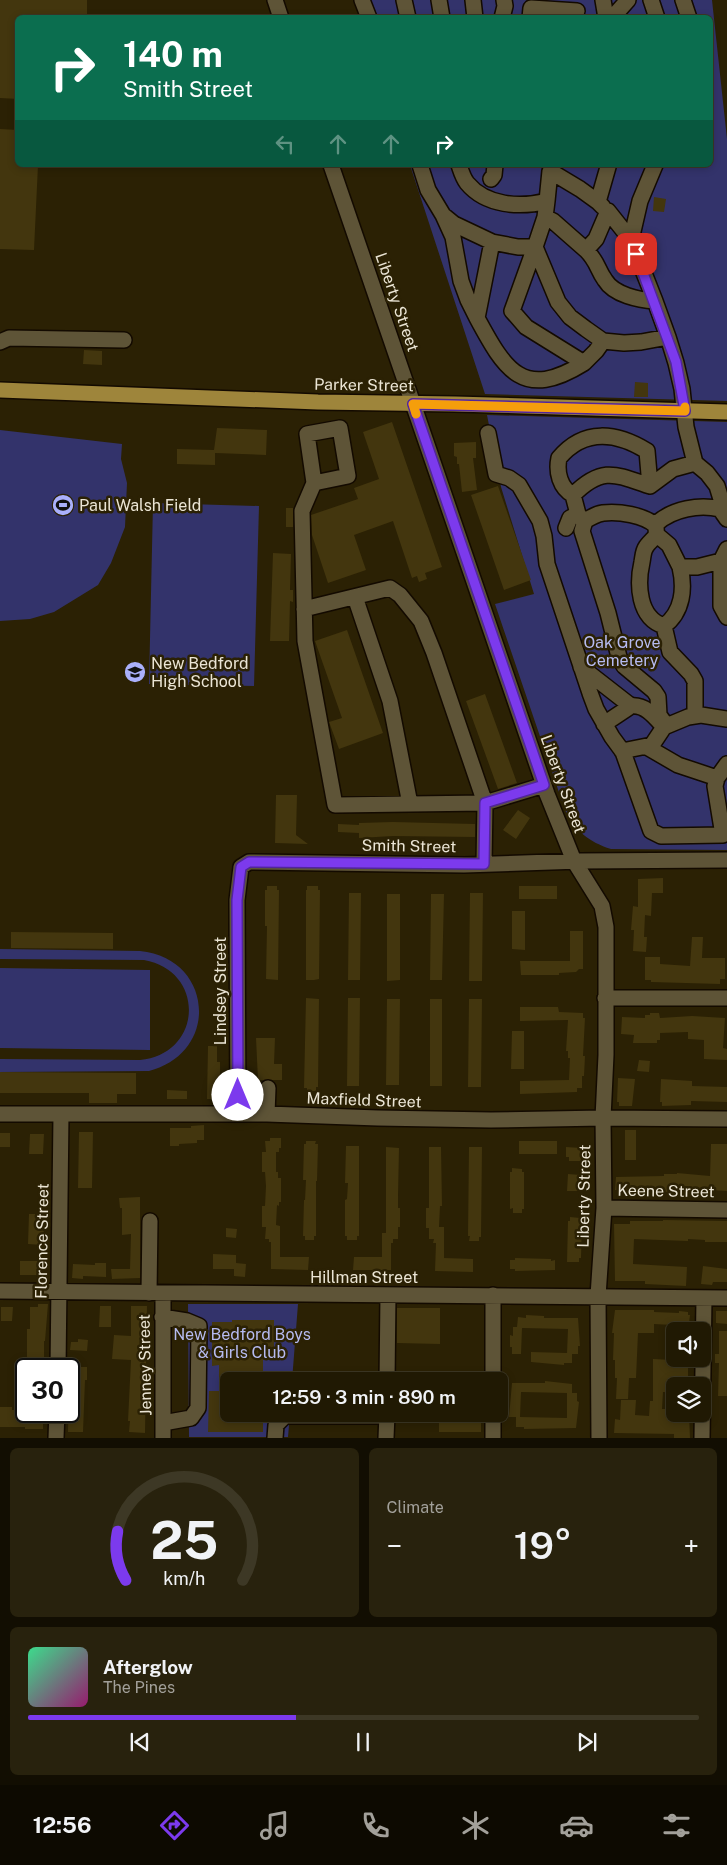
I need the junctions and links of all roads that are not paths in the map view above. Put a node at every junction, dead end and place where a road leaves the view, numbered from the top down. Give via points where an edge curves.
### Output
1 (274, 0) edge
2 (362, 0) edge
3 (404, 0) edge
4 (439, 0) edge
5 (472, 0) edge
6 (504, 0) edge
7 (603, 0) edge
8 (628, 0) edge
9 (651, 0) edge
10 (683, 0) edge
11 (554, 5) edge
12 (531, 9) edge
13 (576, 10) edge
14 (280, 15) edge
15 (368, 15) edge
16 (407, 15) edge
17 (442, 15) edge
18 (474, 15) edge
19 (503, 15) edge
20 (606, 15) edge
21 (615, 15) edge
22 (655, 15) edge
23 (688, 15) edge
24 (332, 167) edge
25 (421, 167) edge
26 (460, 167) edge
27 (548, 167) edge
28 (608, 167) edge
29 (654, 167) edge
30 (547, 201) junction
31 (603, 207) junction
32 (443, 215) junction
33 (545, 217) junction
34 (631, 240) junction
35 (492, 242) junction
36 (535, 247) junction
37 (586, 250) junction
38 (655, 301) junction
39 (477, 318) junction
40 (668, 337) junction
41 (124, 340) dead end
42 (603, 340) junction
43 (0, 342) edge
44 (584, 363) junction
45 (0, 390) edge
46 (413, 404) junction
47 (685, 411) junction
48 (727, 412) edge
49 (488, 433) dead end
50 (695, 463) junction
51 (314, 482) dead end
52 (650, 486) junction
53 (573, 495) junction
54 (723, 514) edge
55 (581, 518) junction
56 (566, 528) dead end
57 (656, 530) junction
58 (724, 555) edge
59 (680, 567) junction
60 (356, 596) junction
61 (304, 609) junction
62 (727, 617) edge
63 (664, 626) junction
64 (581, 667) junction
65 (631, 706) junction
66 (694, 715) junction
67 (727, 719) edge
68 (604, 724) junction
69 (665, 726) junction
70 (647, 746) junction
71 (622, 751) junction
72 (727, 764) edge
73 (717, 778) junction
74 (544, 785) junction
75 (485, 803) junction
76 (410, 804) junction
77 (727, 860) edge
78 (574, 862) junction
79 (484, 864) junction
80 (241, 867) joint
81 (605, 998) junction
82 (727, 998) edge
83 (268, 1088) dead end
84 (0, 1114) edge
85 (61, 1114) junction
86 (238, 1114) junction
87 (267, 1114) junction
88 (603, 1118) junction
89 (727, 1120) edge
90 (604, 1208) junction
91 (727, 1210) edge
92 (150, 1221) dead end
93 (0, 1291) edge
94 (59, 1292) junction
95 (156, 1293) junction
96 (388, 1294) junction
97 (493, 1295) junction
98 (598, 1296) junction
99 (704, 1298) junction
100 (727, 1298) edge
101 (162, 1317) junction
102 (58, 1358) edge
103 (387, 1372) edge
104 (493, 1372) edge
105 (279, 1422) edge
106 (387, 1422) edge
107 (493, 1422) edge
108 (57, 1423) edge
109 (163, 1430) edge
110 (56, 1438) edge
111 (276, 1438) edge
112 (386, 1438) edge
113 (493, 1438) edge
114 (599, 1438) edge
115 (702, 1438) edge

1 - 14 street
2 - 15 street
3 - 16 street
4 - 17 street
5 - 18 street
6 - 19 street
7 - 20 street
8 - 21 street
9 - 22 street
10 - 23 street
11 - 12 street
11 - 13 street
24 - 46 street, Liberty Street
25 - 32 street via 428,190
26 - 30 street via 476,193 488,198 530,206
27 - 30 street
27 - 31 street
28 - 31 street
29 - 34 street via 640,201
30 - 33 street
31 - 34 street
31 - 37 street via 596,239
32 - 35 street via 454,224
32 - 39 street via 453,237 461,281
33 - 36 street
33 - 37 street via 554,221
34 - 38 street
35 - 36 street
35 - 39 street
36 - 42 street via 558,302 570,317
36 - 44 street via 512,311 526,327
37 - 38 street via 613,289
38 - 40 street
39 - 44 street via 503,362 524,377 549,380
40 - 42 street via 641,342
40 - 47 street
41 - 43 street via 9,338
42 - 44 street
45 - 46 main road, Parker Street
46 - 47 main road, Parker Street
46 - 74 street, Liberty Street
47 - 48 main road, Parker Street
47 - 50 street
49 - 64 street via 496,474 519,486 540,520 547,564
50 - 52 street via 673,469
50 - 54 street via 718,486
51 - 61 street via 302,512
52 - 53 street via 610,474 591,480
52 - 53 street via 646,451 634,443 590,436 573,444 559,458 561,483
53 - 55 street
54 - 57 street via 703,506 680,511 659,521
55 - 56 street via 570,518
55 - 57 street via 610,513 627,515 646,520
55 - 69 street via 619,657 624,666 658,697 659,715
57 - 59 street via 669,545
57 - 63 street via 645,548 638,586 648,614 656,624
58 - 59 street via 697,567
58 - 62 street via 721,606
59 - 63 street via 683,584 681,602 675,615
60 - 61 street
60 - 75 street via 390,588 421,621
60 - 76 street via 390,701
61 - 76 street via 304,641 336,805
63 - 66 street via 670,652 695,681
64 - 65 street
64 - 68 street
65 - 68 street
65 - 69 street via 643,708
66 - 67 street
66 - 69 street
68 - 71 street
69 - 70 street via 652,745
70 - 71 street
70 - 73 street via 678,764
71 - 73 street via 648,826 658,836 723,836 715,790
72 - 73 street
74 - 75 street
74 - 78 street, Liberty Street
75 - 76 street
75 - 79 street
77 - 78 street, Smith Street
78 - 79 street, Smith Street
78 - 81 street, Liberty Street via 599,899 604,913 607,938
79 - 80 street, Smith Street via 249,862
80 - 86 street, Lindsey Street via 237,900
81 - 82 street
81 - 88 street, Liberty Street
83 - 87 street
84 - 85 street, Maxfield Street
85 - 86 street, Maxfield Street
85 - 94 street, Florence Street
86 - 87 street, Maxfield Street
87 - 88 street, Maxfield Street via 490,1120
88 - 89 street, Maxfield Street
88 - 90 street, Liberty Street
90 - 91 street, Keene Street
90 - 98 street, Liberty Street
92 - 95 street, Jenney Street
93 - 94 street, Hillman Street
94 - 95 street, Hillman Street
94 - 102 street, Florence Street
95 - 96 street, Hillman Street
95 - 101 street, Jenney Street
96 - 97 street, Hillman Street
96 - 103 street
97 - 98 street, Hillman Street
97 - 104 street
98 - 99 street, Hillman Street
98 - 114 street, Liberty Street
99 - 100 street, Hillman Street
99 - 115 street
101 - 109 street, Jenney Street
101 - 109 street via 199,1326 198,1408 191,1418
105 - 111 street
106 - 112 street
107 - 113 street
108 - 110 street

